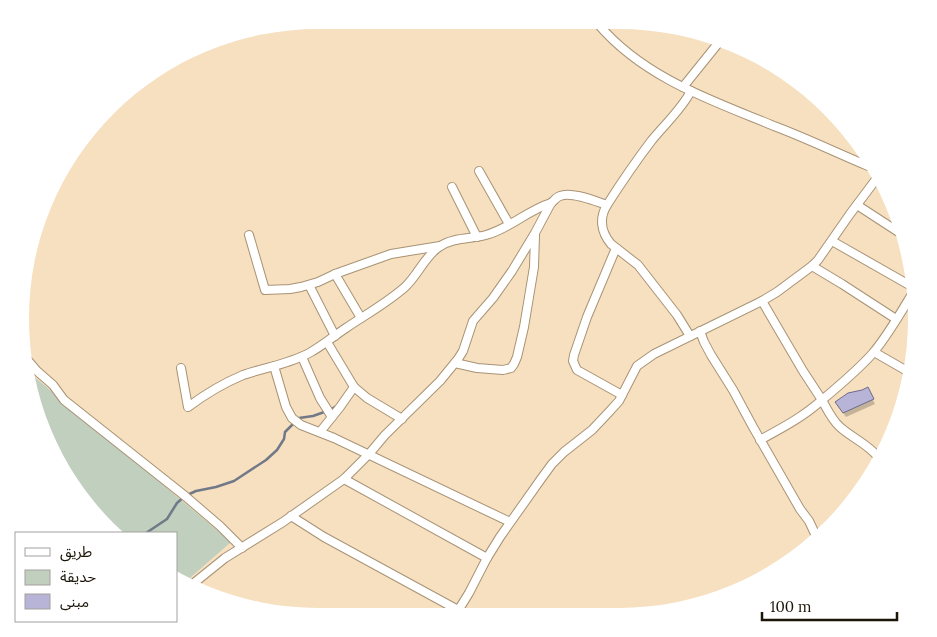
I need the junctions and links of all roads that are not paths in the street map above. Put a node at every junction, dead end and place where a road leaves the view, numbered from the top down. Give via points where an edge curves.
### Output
1 (603, 29) edge
2 (716, 46) edge
3 (683, 87) junction
4 (691, 91) junction
5 (862, 164) edge
6 (479, 171) dead end
7 (874, 182) edge
8 (452, 187) dead end
9 (551, 203) junction
10 (607, 204) junction
11 (857, 205) junction
12 (509, 224) junction
13 (894, 229) edge
14 (536, 233) junction
15 (249, 235) dead end
16 (477, 237) junction
17 (832, 241) junction
18 (440, 246) junction
19 (616, 248) junction
20 (812, 266) junction
21 (335, 274) junction
22 (309, 284) junction
23 (906, 284) edge
24 (908, 300) edge
25 (762, 301) junction
26 (361, 318) junction
27 (896, 319) junction
28 (700, 331) junction
29 (335, 336) junction
30 (690, 336) junction
31 (327, 342) junction
32 (874, 352) junction
33 (302, 357) junction
34 (455, 364) junction
35 (33, 366) edge
36 (274, 366) junction
37 (182, 368) dead end
38 (904, 369) edge
39 (354, 387) junction
40 (622, 395) junction
41 (822, 400) junction
42 (332, 417) junction
43 (402, 419) junction
44 (320, 432) junction
45 (760, 440) junction
46 (874, 453) edge
47 (369, 454) junction
48 (344, 479) junction
49 (291, 516) junction
50 (510, 522) junction
51 (815, 531) edge
52 (242, 548) junction
53 (487, 558) junction
54 (197, 581) edge
55 (450, 608) edge
56 (460, 608) edge

1 - 3 street via 633,57
2 - 3 street
3 - 4 street
4 - 5 street
4 - 10 street
6 - 12 street
7 - 11 street
8 - 16 street
9 - 10 street via 565,194
9 - 12 street
9 - 14 street
10 - 19 street via 602,226 608,241
11 - 13 street
11 - 17 street
12 - 16 street
14 - 34 street via 493,298 473,321
14 - 34 street via 524,327 514,364 502,370
15 - 22 street via 264,290
16 - 18 street via 454,240
17 - 20 street
17 - 23 street
18 - 21 street via 391,254
18 - 26 street via 405,287
19 - 30 street via 638,265 677,314
19 - 40 street via 587,317 573,361 577,370
20 - 25 street
20 - 27 street
21 - 22 street
21 - 26 street
22 - 29 street
24 - 27 street
25 - 28 street
25 - 41 street
26 - 29 street
27 - 32 street
28 - 30 street
28 - 45 street
29 - 31 street
30 - 40 street via 637,366
31 - 33 street
31 - 39 street
32 - 38 street
32 - 41 street
33 - 36 street
33 - 42 street via 317,393
34 - 43 street
35 - 52 street via 64,400 185,496
36 - 37 street via 233,380 188,408
36 - 44 street via 292,418
39 - 42 street
39 - 43 street
40 - 50 street via 592,430 552,464
41 - 45 street
41 - 46 street via 839,427
42 - 44 street
43 - 47 street
44 - 47 street
45 - 51 street
47 - 48 street
47 - 50 street
48 - 49 street
48 - 53 street
49 - 52 street
49 - 55 street
50 - 53 street
52 - 54 street
53 - 56 street

